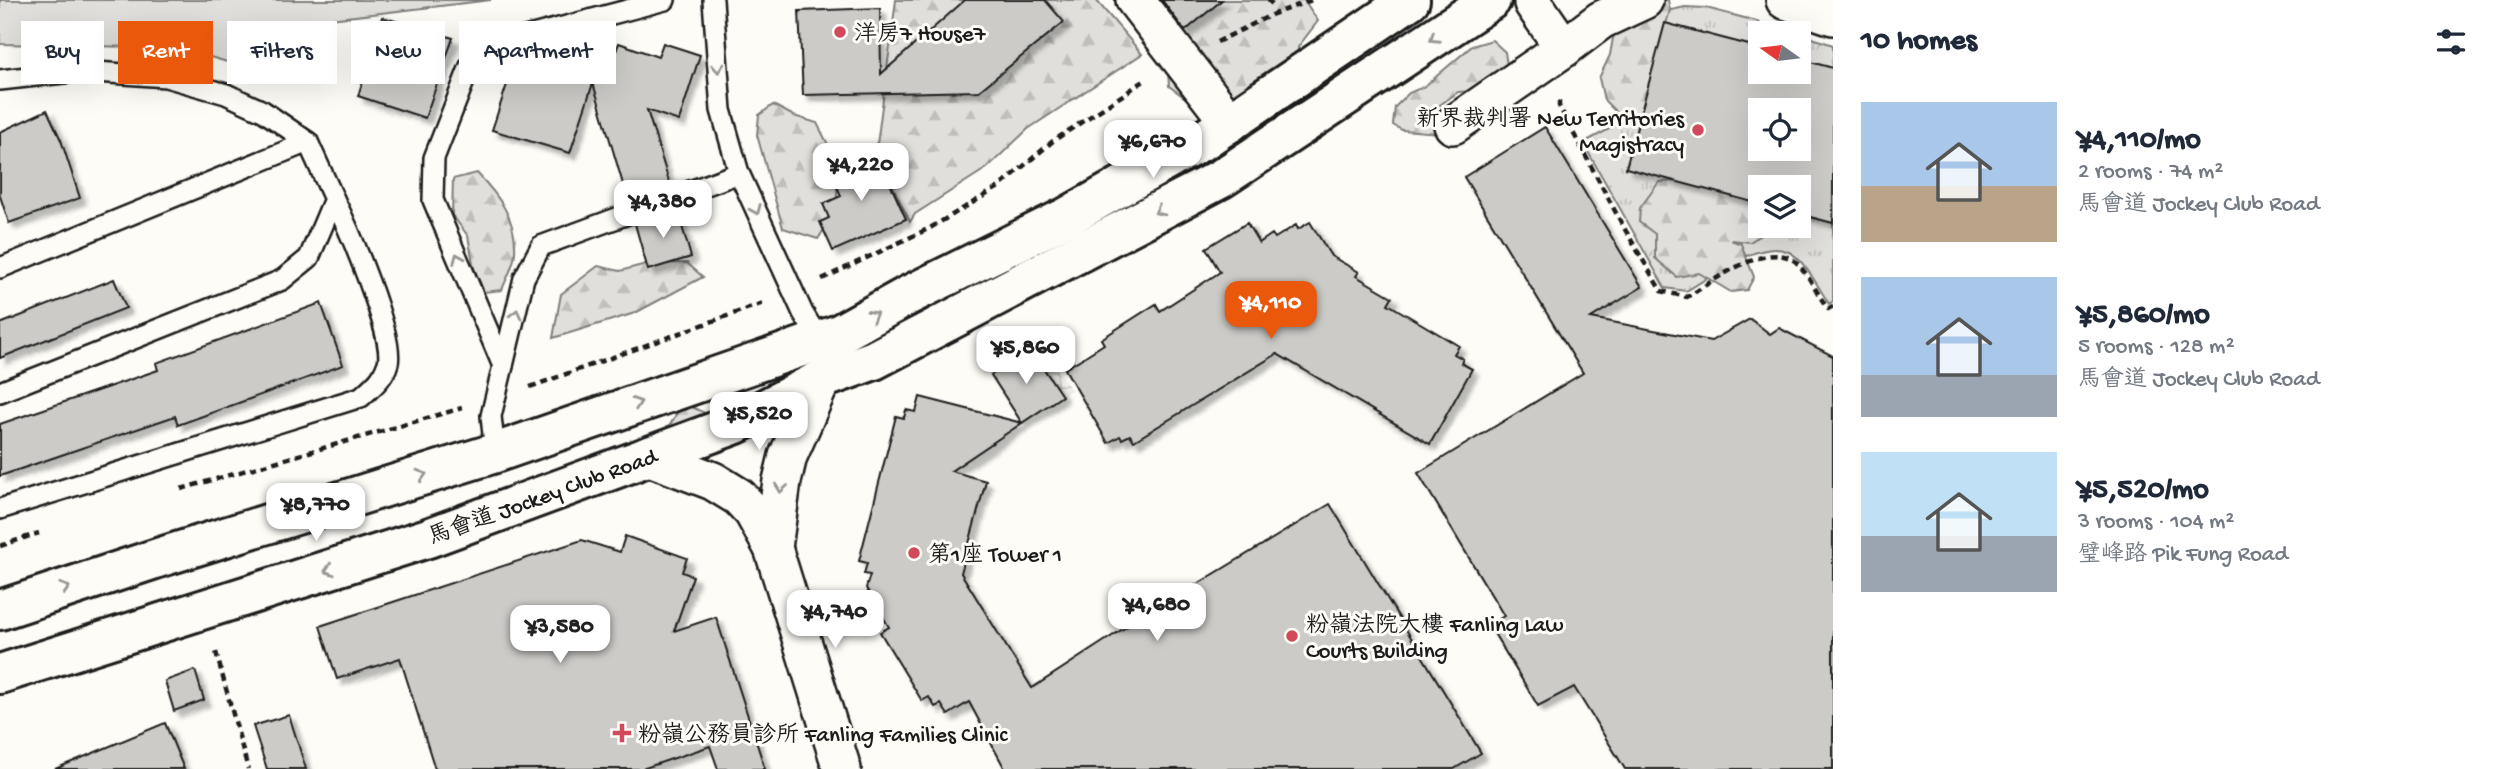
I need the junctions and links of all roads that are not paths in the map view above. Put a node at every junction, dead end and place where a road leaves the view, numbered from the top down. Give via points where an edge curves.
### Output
1 (665, 0) edge
2 (713, 0) edge
3 (1135, 0) edge
4 (1410, 0) edge
5 (1491, 0) edge
6 (1644, 0) edge
7 (1785, 0) edge
8 (1532, 2) edge
9 (1833, 16) edge
10 (1564, 48) junction
11 (0, 80) edge
12 (1230, 123) junction
13 (1452, 125) dead end
14 (308, 142) junction
15 (739, 173) junction
16 (334, 199) junction
17 (0, 268) edge
18 (803, 311) junction
19 (503, 366) junction
20 (822, 379) junction
21 (0, 392) edge
22 (495, 453) junction
23 (647, 456) junction
24 (0, 509) edge
25 (773, 548) junction
26 (0, 610) edge
27 (0, 674) edge
28 (842, 769) edge

19 -> 1 lane via 433,200 435,158 470,65 491,46
2 -> 15 lane via 721,110
3 - 12 street
4 - 12 main road
5 -> 20 main road, 馬會道 Jockey Club Road via 1222,178 874,360
6 - 10 street via 1601,20
7 - 9 street
8 - 10 street
10 - 13 street
11 - 14 lane via 82,71 166,77 226,94 263,111
18 -> 12 main road via 839,334 1067,217
14 - 16 lane
14 - 17 lane
15 -> 18 lane
19 -> 15 lane via 524,278 541,246
16 - 21 lane via 309,258 282,280
16 - 24 lane via 352,235 383,325 389,362 380,381 361,397
22 -> 18 main road
19 - 22 lane via 491,416
20 - 23 main road, 馬會道 Jockey Club Road via 736,424
20 -> 25 street via 788,456
26 -> 22 main road
23 - 25 street via 696,473 739,497
23 -> 27 main road, 馬會道 Jockey Club Road via 428,538
25 - 28 street

